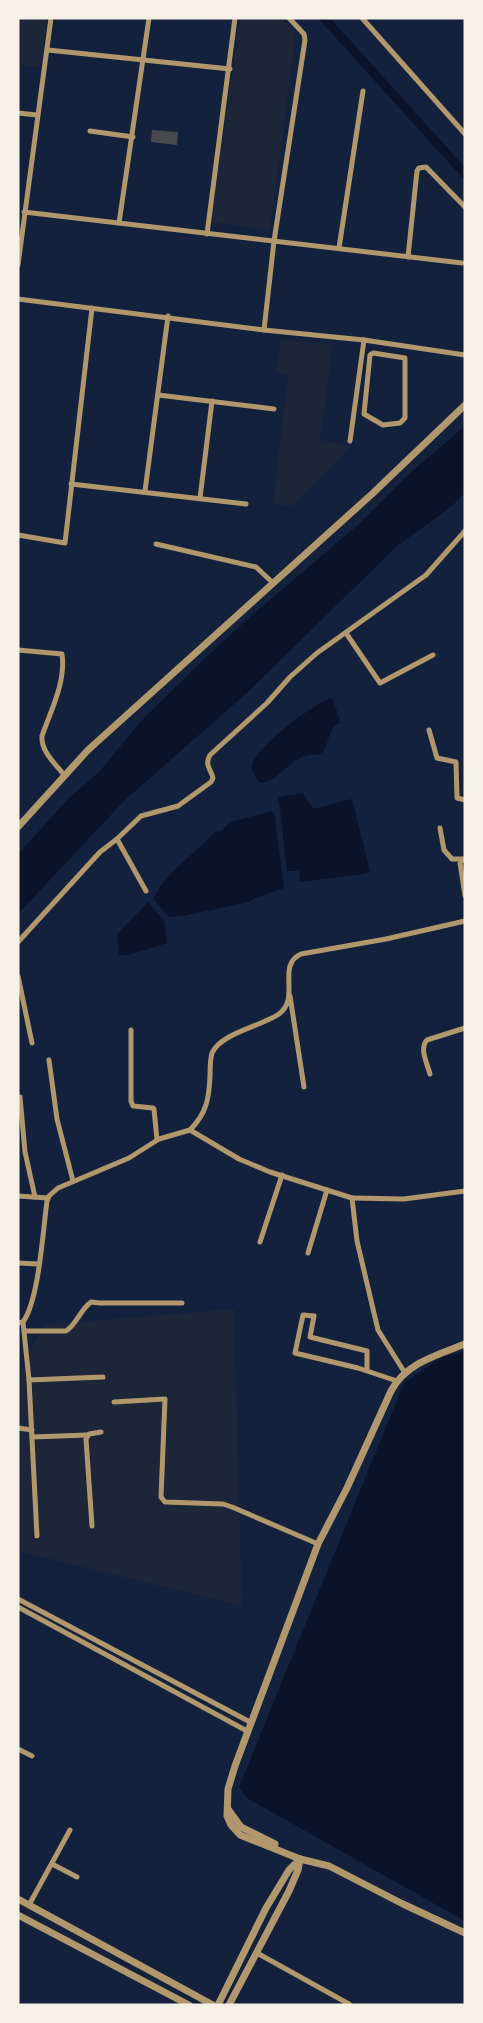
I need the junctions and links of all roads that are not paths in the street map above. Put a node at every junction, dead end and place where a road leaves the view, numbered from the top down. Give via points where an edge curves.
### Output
1 (51, 18) edge
2 (149, 18) edge
3 (235, 18) edge
4 (289, 18) edge
5 (362, 18) edge
6 (48, 50) junction
7 (144, 60) junction
8 (230, 69) junction
9 (363, 91) dead end
10 (18, 113) edge
11 (37, 115) junction
12 (90, 131) dead end
13 (465, 134) edge
14 (133, 137) junction
15 (465, 207) edge
16 (24, 212) junction
17 (119, 223) junction
18 (207, 234) junction
19 (274, 241) junction
20 (339, 248) junction
21 (408, 257) junction
22 (462, 263) dead end
23 (18, 265) edge
24 (18, 299) edge
25 (92, 308) junction
26 (168, 316) junction
27 (264, 330) junction
28 (364, 340) junction
29 (378, 342) junction
30 (398, 345) junction
31 (376, 353) junction
32 (465, 355) edge
33 (396, 356) junction
34 (158, 395) junction
35 (212, 401) junction
36 (465, 405) edge
37 (274, 409) dead end
38 (350, 441) dead end
39 (71, 484) junction
40 (146, 491) junction
41 (200, 498) junction
42 (246, 504) dead end
43 (465, 531) edge
44 (18, 535) edge
45 (156, 544) dead end
46 (273, 583) junction
47 (346, 633) junction
48 (18, 650) edge
49 (433, 655) dead end
50 (429, 730) dead end
51 (64, 775) junction
52 (465, 800) edge
53 (18, 827) edge
54 (440, 828) dead end
55 (117, 839) junction
56 (463, 859) edge
57 (146, 891) dead end
58 (465, 896) edge
59 (465, 921) edge
60 (18, 942) edge
61 (18, 976) edge
62 (290, 995) junction
63 (465, 1028) edge
64 (131, 1030) dead end
65 (32, 1043) dead end
66 (49, 1060) dead end
67 (430, 1074) dead end
68 (304, 1087) dead end
69 (20, 1097) dead end
70 (190, 1130) junction
71 (157, 1140) junction
72 (282, 1175) junction
73 (73, 1181) junction
74 (327, 1190) junction
75 (465, 1191) edge
76 (18, 1196) edge
77 (35, 1197) junction
78 (48, 1198) junction
79 (352, 1198) junction
80 (260, 1242) dead end
81 (308, 1253) dead end
82 (18, 1263) edge
83 (39, 1264) junction
84 (183, 1303) dead end
85 (21, 1323) edge
86 (24, 1331) junction
87 (465, 1344) edge
88 (367, 1371) junction
89 (405, 1372) junction
90 (103, 1377) dead end
91 (29, 1380) junction
92 (396, 1381) junction
93 (114, 1402) dead end
94 (18, 1428) edge
95 (32, 1430) junction
96 (101, 1432) dead end
97 (87, 1435) junction
98 (32, 1437) junction
99 (92, 1526) dead end
100 (37, 1536) dead end
101 (318, 1544) junction
102 (18, 1599) edge
103 (18, 1607) edge
104 (250, 1722) junction
105 (247, 1731) junction
106 (18, 1749) edge
107 (32, 1756) dead end
108 (70, 1830) dead end
109 (300, 1858) junction
110 (52, 1864) junction
111 (77, 1877) dead end
112 (18, 1899) edge
113 (29, 1905) junction
114 (18, 1915) edge
115 (465, 1933) edge
116 (257, 1953) junction
117 (349, 2004) edge
118 (189, 2005) edge
119 (213, 2005) edge
120 (218, 2005) edge
121 (229, 2005) edge

1 - 6 street
2 - 7 street
3 - 8 street
4 - 19 street via 305,40
5 - 13 street
6 - 7 street
6 - 11 street
7 - 8 street
7 - 14 street
8 - 18 street
9 - 20 street
10 - 11 street
11 - 16 street
12 - 14 street
14 - 17 street
15 - 21 street via 426,167 419,168
16 - 17 street
16 - 23 street
17 - 18 street
18 - 19 street
19 - 20 street
19 - 27 street
20 - 21 street
21 - 22 street
24 - 25 street
25 - 26 street
25 - 39 street
26 - 27 street
26 - 34 street
27 - 28 street
28 - 29 street
28 - 38 street
29 - 30 street
29 - 31 street
30 - 32 street
30 - 33 street
31 - 33 street
31 - 33 street via 370,355 364,414 383,425 398,424 405,418 406,362
34 - 35 street
34 - 40 street
35 - 37 street
35 - 41 street
36 - 46 street
39 - 40 street
39 - 44 street via 65,543
40 - 41 street
41 - 42 street
43 - 47 street via 426,575
45 - 46 street via 256,567
46 - 51 street
47 - 49 street via 380,684
47 - 55 street via 290,677 210,755 207,766 211,782 178,806 141,816
48 - 51 street via 62,654 60,686 42,743
50 - 52 street via 437,758 456,762 457,798
51 - 53 street
54 - 56 street via 444,850 452,859
55 - 57 street
55 - 60 street via 100,852
56 - 58 street via 459,863
59 - 62 street via 295,957 289,967
61 - 65 street
62 - 68 street
62 - 70 street via 280,1013 217,1046 210,1063 205,1110
63 - 67 street via 424,1043
64 - 71 street via 131,1101 137,1108 154,1109
66 - 73 street via 57,1119
69 - 77 street via 25,1152
70 - 71 street
70 - 72 street via 238,1159
71 - 73 street via 129,1158
72 - 74 street
72 - 80 street
73 - 78 street
74 - 79 street
74 - 81 street
75 - 79 street via 374,1200
76 - 77 street
77 - 78 street
78 - 83 street
79 - 89 street via 357,1241 376,1322
82 - 83 street
83 - 85 street via 32,1305
84 - 86 street via 91,1302 66,1331
85 - 86 street
86 - 91 street
87 - 89 street via 418,1362
88 - 88 street via 295,1353 303,1315 314,1316 310,1337 367,1351
88 - 92 street
89 - 92 street
90 - 91 street
91 - 95 street
92 - 101 street
93 - 101 street via 165,1399 161,1497 165,1502 223,1504
94 - 95 street
95 - 98 street
96 - 97 street
97 - 98 street
97 - 99 street
98 - 100 street
101 - 104 street
102 - 104 street
103 - 105 street
104 - 105 street
105 - 109 street via 231,1778 227,1816 240,1835
106 - 107 street
108 - 110 street
109 - 115 street via 329,1866
109 - 116 street via 290,1891
109 - 120 street via 266,1908
110 - 111 street
110 - 113 street
112 - 113 street
113 - 119 street
114 - 118 street
116 - 117 street
116 - 121 street

